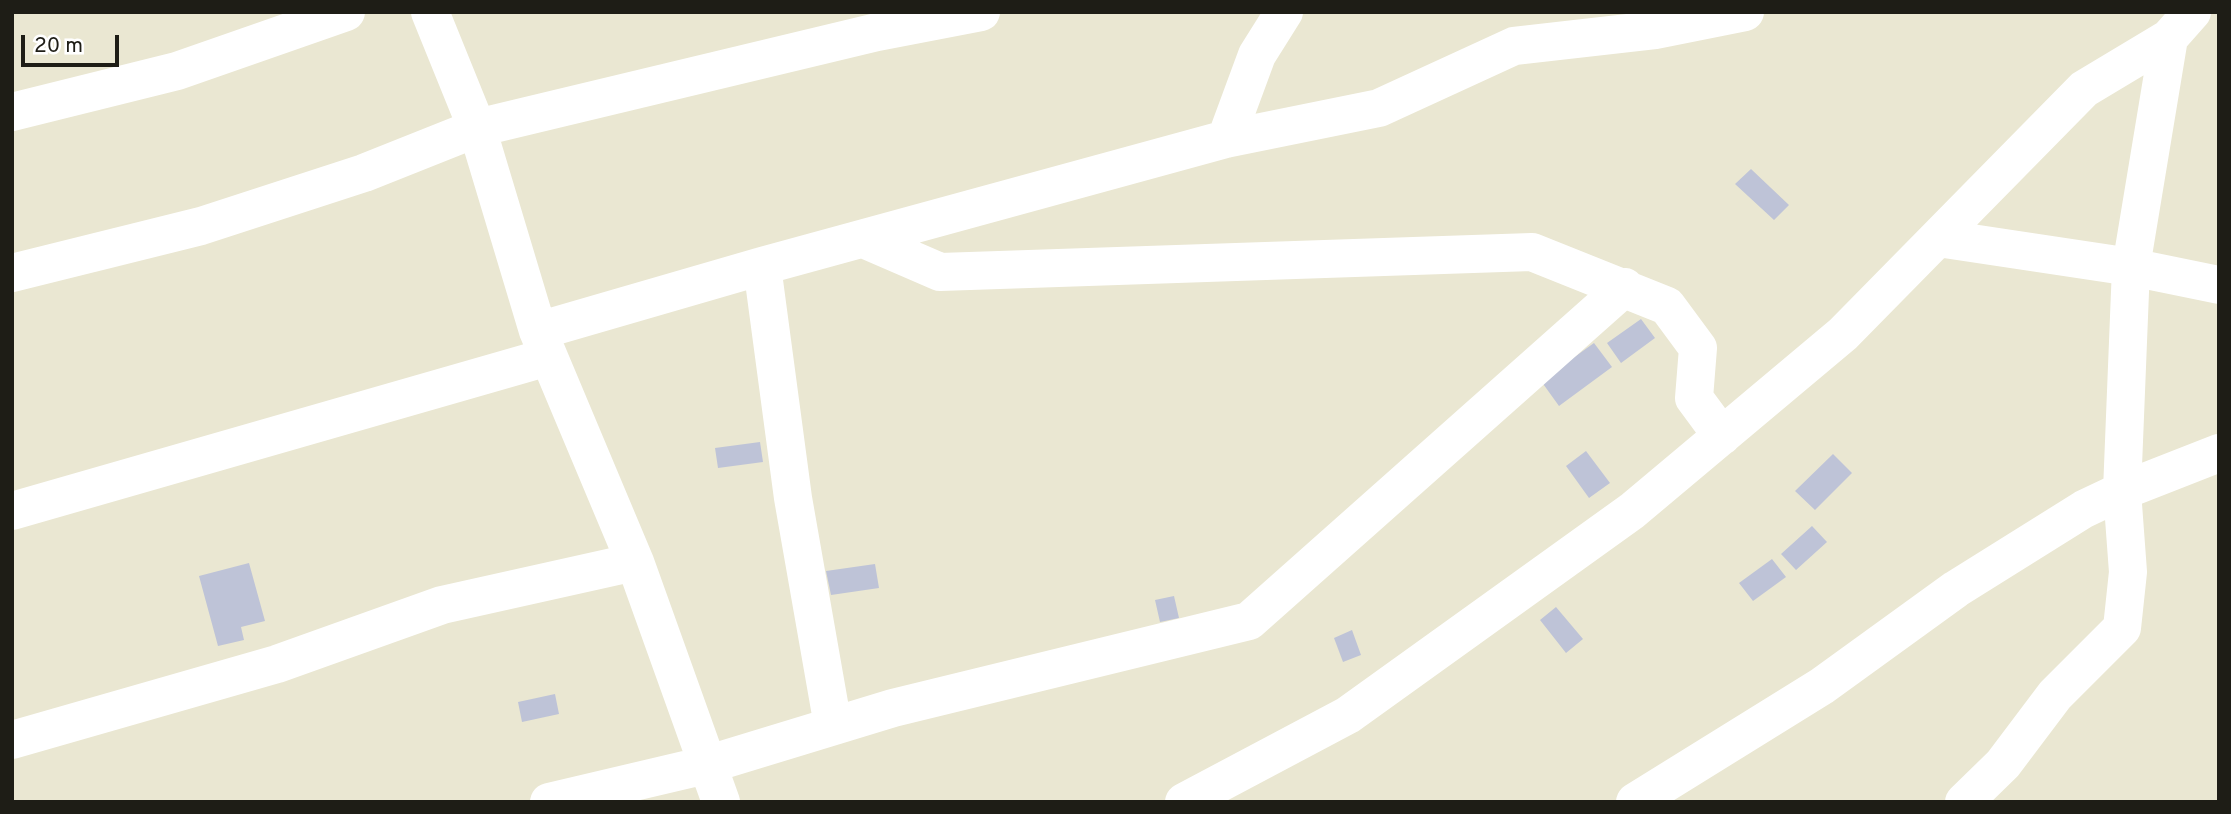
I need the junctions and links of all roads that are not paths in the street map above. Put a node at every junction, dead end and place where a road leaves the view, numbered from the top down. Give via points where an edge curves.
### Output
1 (346, 12) edge
2 (430, 12) edge
3 (981, 12) edge
4 (1284, 12) edge
5 (1745, 12) edge
6 (2180, 25) edge
7 (12, 112) edge
8 (477, 128) junction
9 (1226, 139) junction
10 (1938, 238) junction
11 (866, 240) junction
12 (762, 266) junction
13 (2131, 267) junction
14 (12, 273) edge
15 (2219, 285) edge
16 (1625, 287) junction
17 (543, 344) junction
18 (1722, 436) junction
19 (2219, 453) edge
20 (2122, 491) junction
21 (12, 511) edge
22 (635, 562) junction
23 (834, 726) junction
24 (12, 740) edge
25 (706, 765) junction
26 (549, 802) edge
27 (721, 802) edge
28 (1184, 802) edge
29 (1635, 802) edge
30 (1964, 802) edge

1 - 7 street via 177,71
2 - 8 street
3 - 8 street via 877,32
4 - 9 street via 1257,55
5 - 9 street via 1655,30 1514,46 1379,108
6 - 10 street via 2084,89
6 - 13 street
8 - 14 street via 364,173 201,226
8 - 17 street
9 - 11 street
10 - 13 street
10 - 18 street via 1843,334
11 - 12 street
11 - 16 street via 940,272 1532,252
12 - 17 street
12 - 23 street via 793,498
13 - 15 street
13 - 20 street
16 - 18 street via 1667,306 1698,348 1694,398
16 - 23 street via 1249,621
17 - 21 street
17 - 22 street
18 - 28 street via 1632,511 1348,716
19 - 20 street
20 - 29 street via 2084,509 1956,589 1822,686
20 - 30 street via 2128,572 2122,628 2055,695 2003,764
22 - 24 street via 442,605 277,664
22 - 25 street
23 - 25 street
25 - 26 street
25 - 27 street

